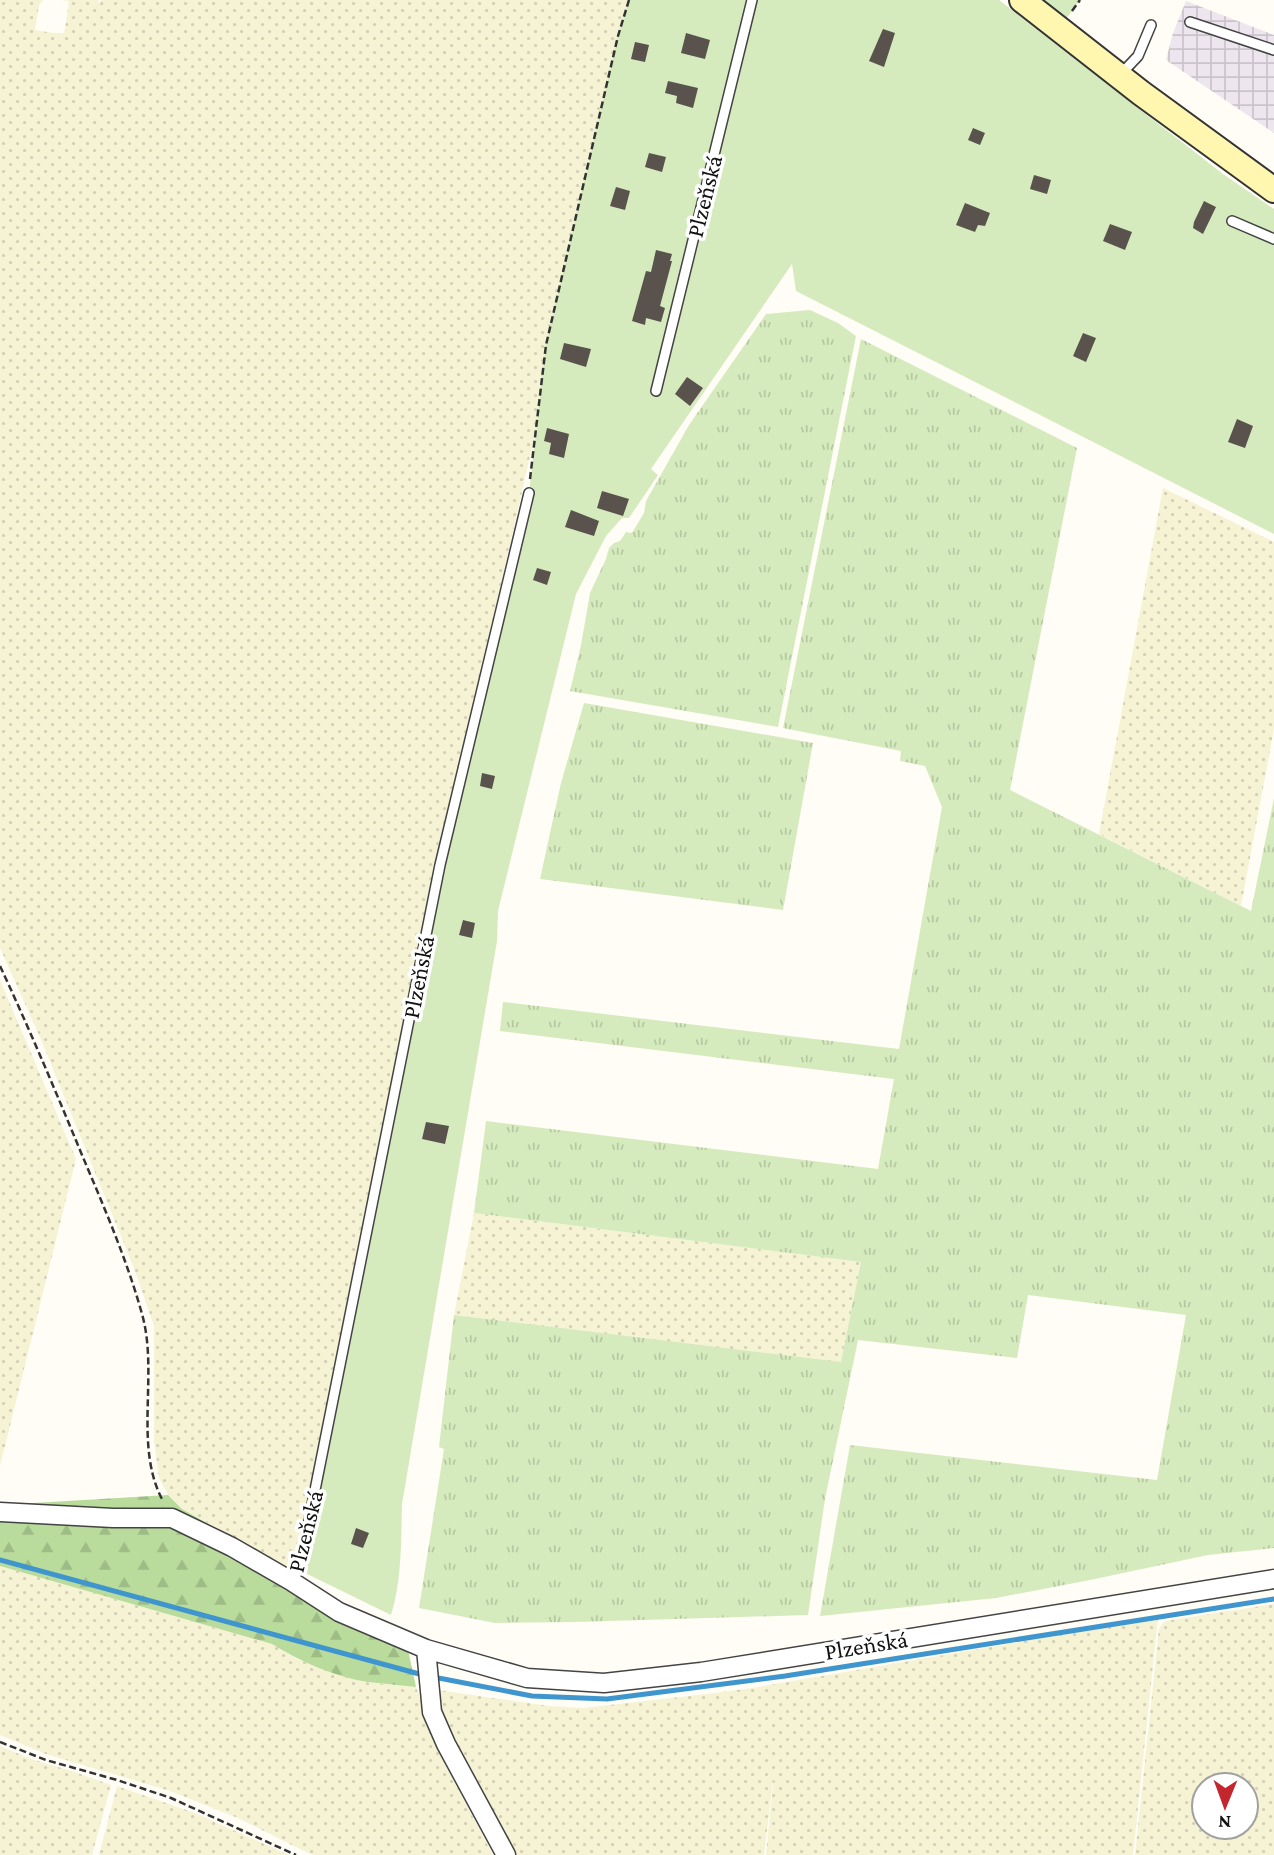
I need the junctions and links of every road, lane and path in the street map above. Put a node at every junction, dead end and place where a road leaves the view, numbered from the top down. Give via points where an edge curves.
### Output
1 (629, 0) edge
2 (752, 0) edge
3 (1022, 0) edge
4 (1190, 22) dead end
5 (1151, 25) dead end
6 (1274, 50) edge
7 (1119, 76) junction
8 (1274, 190) edge
9 (1232, 221) dead end
10 (1274, 239) edge
11 (656, 391) dead end
12 (529, 493) joint
13 (0, 966) edge
14 (0, 1512) edge
15 (172, 1518) junction
16 (1274, 1579) edge
17 (291, 1581) junction
18 (426, 1657) junction
19 (0, 1742) edge
20 (296, 1855) edge
21 (506, 1855) edge

1 - 12 path via 546,345
2 - 11 lane, Plzeňská
3 - 7 main road
4 - 6 lane
5 - 7 lane via 1138,56
7 - 8 main road
9 - 10 lane
12 - 17 lane, Plzeňská via 440,865 299,1570
13 - 15 path via 104,1208 143,1315 149,1348 148,1457 158,1492
14 - 15 street
15 - 17 street
16 - 18 street, Plzeňská via 701,1672 604,1683 527,1678
17 - 18 street, Plzeňská
18 - 21 street via 432,1712
19 - 20 path via 171,1798

